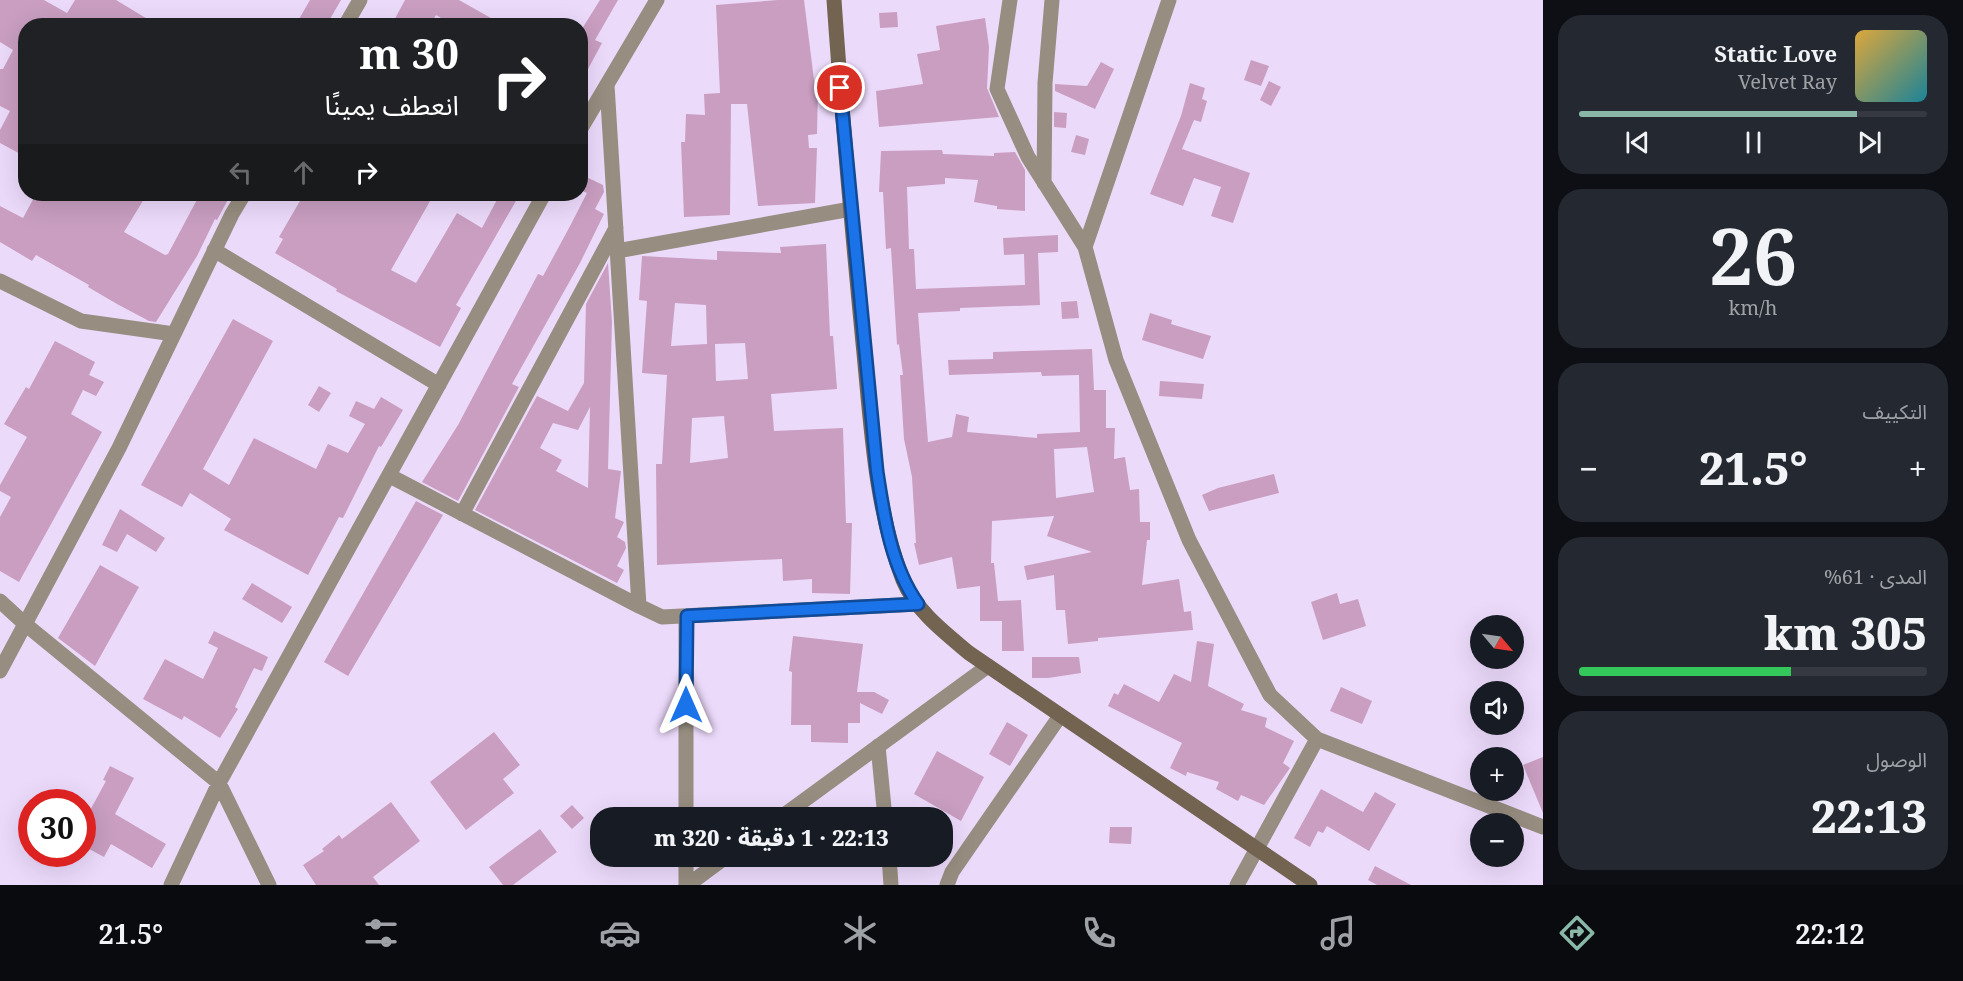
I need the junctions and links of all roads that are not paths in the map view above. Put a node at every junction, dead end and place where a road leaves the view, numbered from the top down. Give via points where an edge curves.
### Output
1 (360, 0) edge
2 (657, 0) edge
3 (834, 0) edge
4 (1010, 0) edge
5 (1052, 0) edge
6 (1169, 0) edge
7 (350, 18) edge
8 (607, 84) junction
9 (588, 116) edge
10 (1044, 183) junction
11 (240, 201) edge
12 (540, 201) edge
13 (851, 209) junction
14 (616, 228) junction
15 (1085, 246) junction
16 (214, 250) junction
17 (617, 251) junction
18 (0, 281) edge
19 (174, 334) junction
20 (439, 385) junction
21 (390, 476) junction
22 (462, 514) junction
23 (0, 601) edge
24 (918, 604) junction
25 (639, 606) junction
26 (687, 616) junction
27 (25, 624) junction
28 (988, 666) junction
29 (0, 671) edge
30 (1060, 716) junction
31 (1317, 739) junction
32 (878, 746) junction
33 (219, 783) junction
34 (686, 807) edge
35 (795, 807) edge
36 (884, 807) edge
37 (1543, 827) edge
38 (1258, 850) junction
39 (686, 867) edge
40 (712, 867) edge
41 (890, 867) edge
42 (171, 885) edge
43 (269, 885) edge
44 (687, 885) edge
45 (891, 885) edge
46 (947, 885) edge
47 (1237, 885) edge
48 (1310, 885) edge

1 - 7 street
2 - 8 street
3 - 13 street
4 - 10 street via 997,89
5 - 10 street via 1045,83
6 - 15 street
8 - 9 street
8 - 14 street
10 - 15 street
11 - 16 street
12 - 20 street
13 - 17 street
13 - 24 street via 873,442 885,520 904,582
14 - 17 street
14 - 22 street
15 - 31 street via 1116,360 1189,540 1270,695
16 - 19 street
16 - 20 street
17 - 25 street
18 - 19 street via 81,321
19 - 27 street via 119,448
20 - 21 street
21 - 22 street
21 - 33 street
22 - 25 street
23 - 27 street
24 - 26 street
24 - 28 street via 927,617
25 - 26 street via 662,617
26 - 34 street
27 - 29 street
27 - 33 street
28 - 30 street
28 - 32 street
30 - 38 street
30 - 46 street via 952,872
31 - 37 street
31 - 38 street
32 - 35 street
32 - 36 street
33 - 42 street
33 - 43 street
38 - 47 street
38 - 48 street
39 - 44 street
40 - 44 street
41 - 45 street

